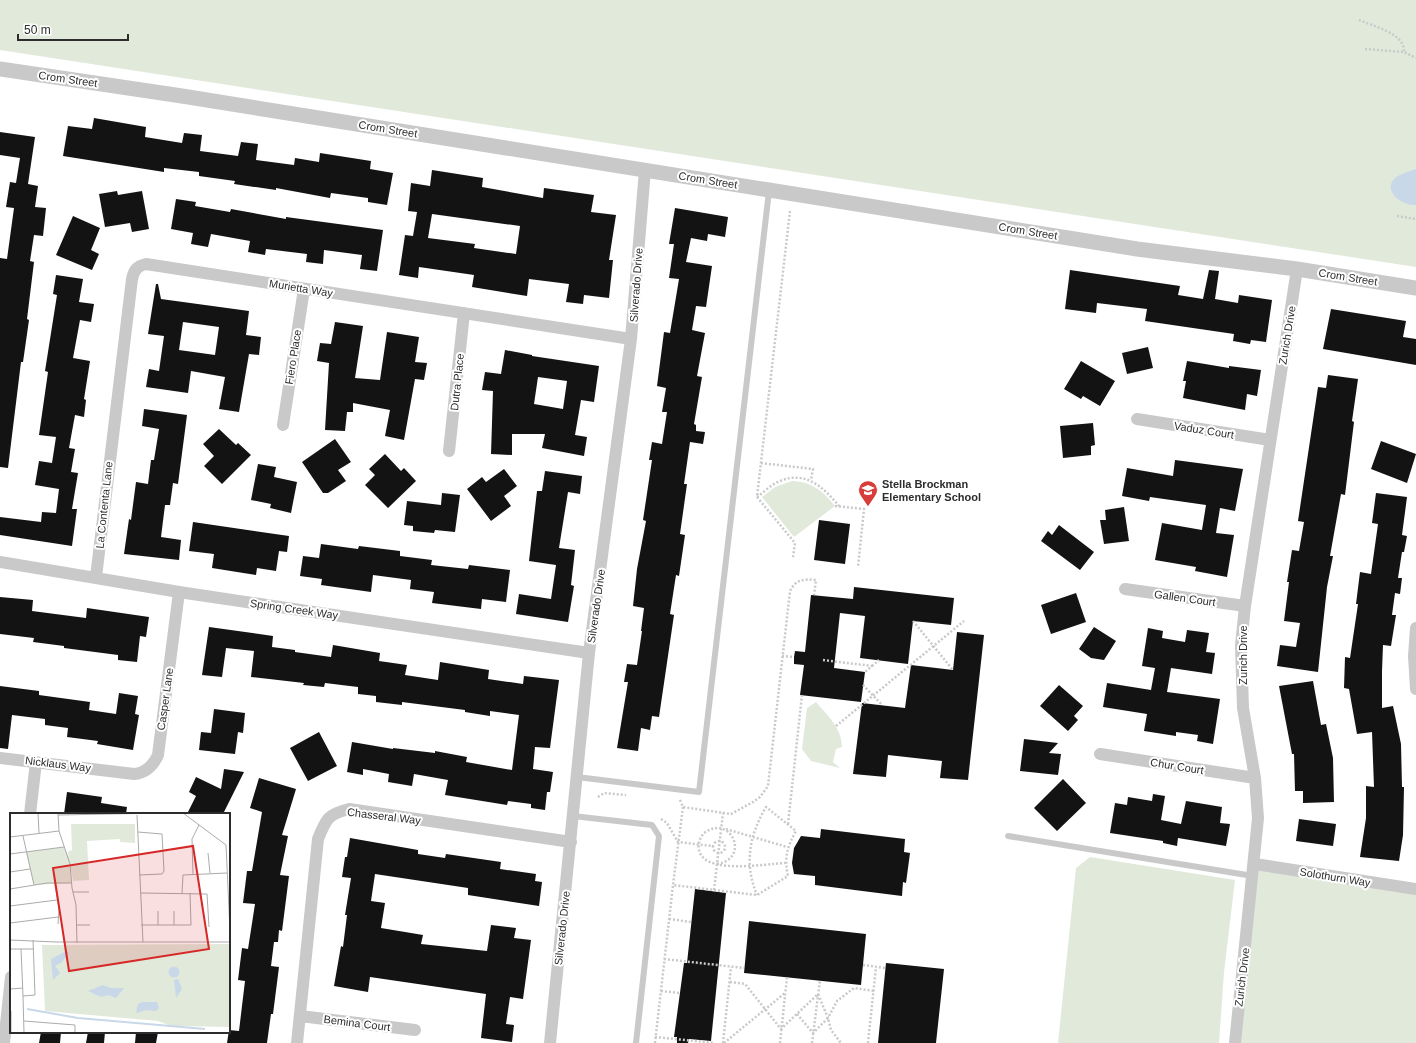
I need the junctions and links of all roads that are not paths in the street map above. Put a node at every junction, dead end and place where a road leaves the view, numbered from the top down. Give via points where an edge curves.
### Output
1 (0, 69) edge
2 (645, 170) junction
3 (770, 190) junction
4 (1297, 269) junction
5 (304, 288) junction
6 (1416, 288) edge
7 (464, 313) junction
8 (632, 339) junction
9 (1137, 419) dead end
10 (282, 425) dead end
11 (112, 432) joint
12 (1270, 440) junction
13 (449, 451) dead end
14 (0, 562) edge
15 (96, 577) junction
16 (1125, 589) dead end
17 (179, 592) junction
18 (1244, 606) junction
19 (1416, 628) edge
20 (589, 653) junction
21 (1416, 689) edge
22 (1100, 754) dead end
23 (0, 758) edge
24 (36, 762) junction
25 (115, 771) joint
26 (577, 777) junction
27 (1255, 778) junction
28 (30, 813) edge
29 (573, 816) junction
30 (1008, 836) dead end
31 (571, 842) junction
32 (1254, 870) junction
33 (1416, 889) edge
34 (10, 986) edge
35 (300, 1016) junction
36 (415, 1030) dead end
37 (4, 1043) edge
38 (297, 1043) edge
39 (550, 1043) edge
40 (636, 1043) edge
41 (1234, 1043) edge

1 - 2 street, Crom Street
2 - 3 street, Crom Street
2 - 8 street, Silverado Drive
3 - 4 street, Crom Street via 1137,249
3 - 26 lane via 699,792
4 - 6 street, Crom Street
4 - 12 street, Zurich Drive
5 - 7 street, Murietta Way
5 - 10 street, Fiero Place
5 - 11 street, Murietta Way via 140,265 134,270 132,279
7 - 8 street, Murietta Way
7 - 13 street, Dutra Place
8 - 20 street, Silverado Drive
9 - 12 street, Vaduz Court
11 - 15 street, La Contenta Lane
12 - 18 street, Zurich Drive
14 - 15 street, Spring Creek Way
15 - 17 street, Spring Creek Way
16 - 18 street, Gallen Court
17 - 20 street, Spring Creek Way
17 - 25 street, Casper Lane via 158,755 153,765 141,773
18 - 27 street, Zurich Drive via 1240,645 1243,708
19 - 21 street
20 - 26 street, Silverado Drive
22 - 27 street, Chur Court
23 - 24 street, Nicklaus Way
24 - 25 street, Nicklaus Way
24 - 28 street
26 - 29 street, Silverado Drive
27 - 32 street, Zurich Drive via 1258,818
29 - 31 street, Silverado Drive
29 - 40 lane via 652,825 659,836
30 - 32 lane
31 - 35 street, Chasseral Way via 349,809 330,816 318,839
31 - 39 street, Silverado Drive
32 - 33 street, Solothurn Way
32 - 41 street, Zurich Drive
34 - 37 street
35 - 36 street, Bemina Court
35 - 38 street, Chasseral Way

